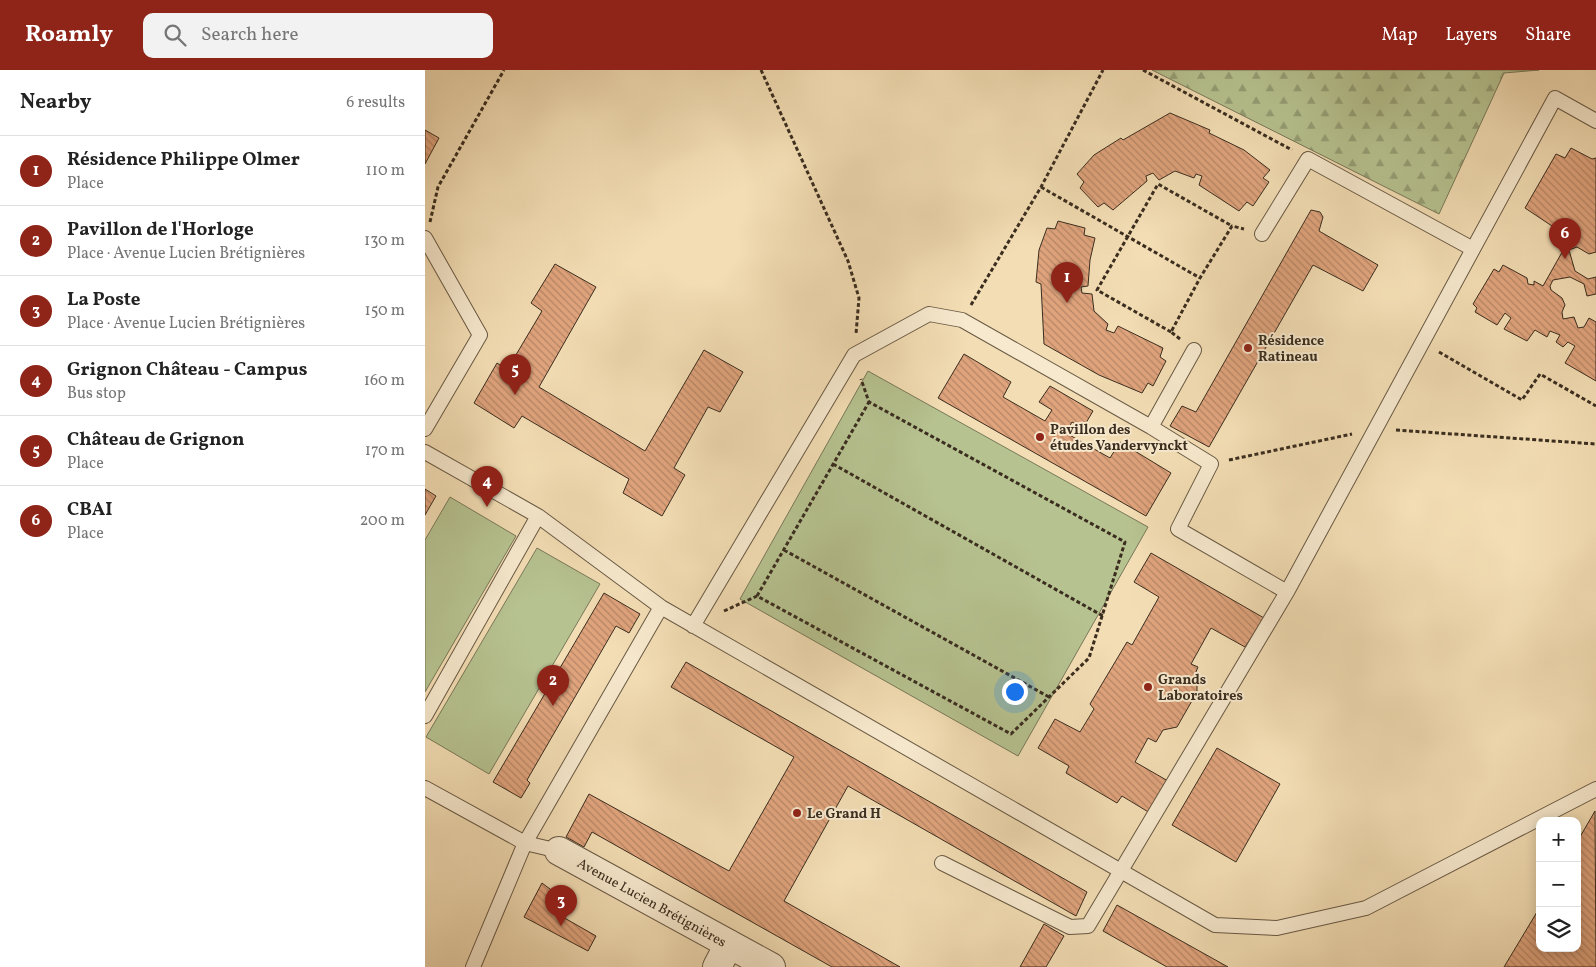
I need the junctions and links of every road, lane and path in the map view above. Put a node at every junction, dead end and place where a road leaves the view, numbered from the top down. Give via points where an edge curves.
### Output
1 (504, 70) edge
2 (761, 70) edge
3 (1103, 70) edge
4 (1143, 70) edge
5 (1596, 121) edge
6 (1308, 159) junction
7 (1041, 187) junction
8 (1232, 226) junction
9 (1262, 234) joint
10 (1128, 235) junction
11 (425, 239) edge
12 (1473, 248) junction
13 (1200, 278) junction
14 (962, 320) junction
15 (1171, 332) junction
16 (1423, 343) junction
17 (1195, 350) joint
18 (854, 355) junction
19 (869, 402) junction
20 (1596, 406) edge
21 (1151, 427) junction
22 (425, 429) edge
23 (1377, 429) junction
24 (1596, 444) edge
25 (425, 452) edge
26 (833, 464) junction
27 (1211, 464) junction
28 (537, 516) junction
29 (784, 550) junction
30 (1287, 592) junction
31 (757, 596) junction
32 (661, 607) junction
33 (1103, 616) junction
34 (693, 626) junction
35 (1049, 697) junction
36 (425, 716) edge
37 (425, 788) edge
38 (1596, 789) edge
39 (525, 843) junction
40 (559, 851) joint
41 (942, 863) dead end
42 (1122, 871) junction
43 (723, 956) edge
44 (473, 967) edge
45 (771, 967) edge

1 - 11 path via 438,187
2 - 18 path via 848,261 859,298
3 - 7 path
4 - 6 path
5 - 12 lane via 1555,98
6 - 9 lane
6 - 12 lane
7 - 10 path
7 - 14 path
8 - 9 path
8 - 10 path via 1158,184
8 - 13 path
10 - 13 path
10 - 15 path via 1097,290
11 - 22 lane via 480,335
12 - 16 lane
13 - 15 path
14 - 18 lane via 929,314
14 - 21 lane
15 - 17 path
16 - 20 path via 1522,400 1539,374
16 - 23 lane
17 - 21 lane
18 - 19 path
18 - 34 lane
19 - 26 path
19 - 33 path via 1125,542
21 - 27 lane
23 - 24 path
23 - 27 path
23 - 30 lane
25 - 28 lane
26 - 29 path
26 - 33 path
27 - 30 lane via 1177,529
28 - 32 lane
28 - 36 lane
29 - 31 path
29 - 35 path
30 - 42 lane
31 - 34 path
31 - 35 path via 1011,734
32 - 34 lane
32 - 39 lane
33 - 35 path via 1089,658
34 - 42 lane
37 - 39 lane
38 - 42 lane via 1366,908 1277,928 1215,925
39 - 40 lane
39 - 44 lane
40 - 43 street, Avenue Lucien Brétignières
41 - 42 lane via 1070,927 1088,926
43 - 45 street, Avenue Lucien Brétignières

